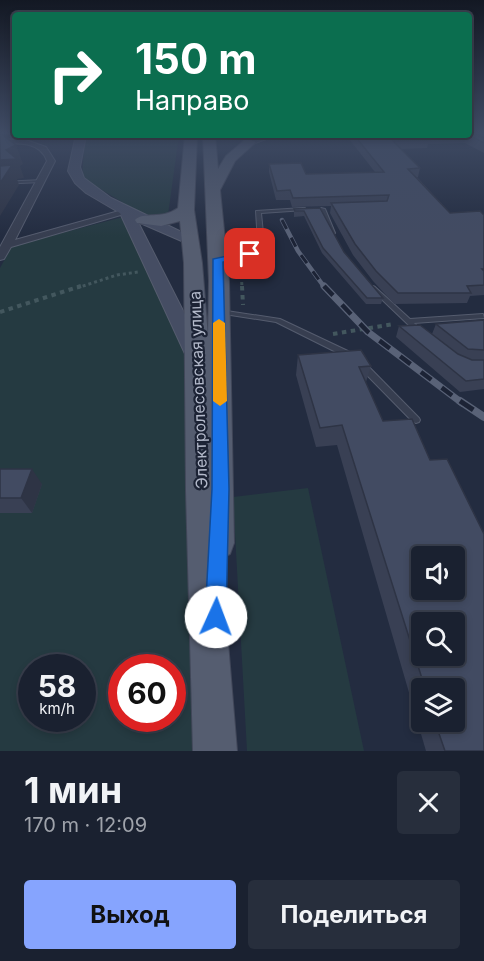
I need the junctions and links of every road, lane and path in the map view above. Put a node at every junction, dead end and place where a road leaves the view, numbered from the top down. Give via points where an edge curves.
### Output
1 (48, 167) edge
2 (75, 167) edge
3 (189, 167) edge
4 (213, 167) edge
5 (226, 167) edge
6 (41, 181) junction
7 (0, 183) edge
8 (214, 188) junction
9 (335, 208) edge
10 (323, 209) junction
11 (186, 210) junction
12 (126, 212) junction
13 (142, 220) junction
14 (338, 244) edge
15 (7, 245) junction
16 (210, 251) junction
17 (0, 257) edge
18 (155, 271) junction
19 (369, 284) edge
20 (0, 312) edge
21 (231, 313) junction
22 (483, 316) edge
23 (408, 321) junction
24 (424, 335) edge
25 (318, 338) junction
26 (198, 360) junction
27 (416, 420) dead end
28 (213, 681) junction
29 (215, 751) edge

1 - 6 street
2 - 12 main road via 76,176 86,186
3 - 11 main road, Электролесовская улица
4 - 8 main road, Электролесовская улица
5 - 8 main road
6 - 7 lane
6 - 15 street
8 - 16 main road, Электролесовская улица
9 - 10 lane
10 - 14 lane
10 - 16 lane via 258,212 261,243 250,254
11 - 13 main road via 168,221
11 - 16 main road, Электролесовская улица
12 - 13 main road
12 - 15 street
12 - 18 main road
13 - 16 main road
15 - 17 street
16 - 21 main road, Электролесовская улица
16 - 21 path via 241,267
16 - 26 main road, Электролесовская улица
18 - 20 path via 117,275
18 - 26 main road
19 - 23 lane
21 - 25 lane via 278,320
21 - 28 main road, Электролесовская улица
22 - 23 lane
23 - 24 lane
23 - 25 path
25 - 27 lane via 367,368
26 - 28 main road, Электролесовская улица via 201,491
28 - 29 main road, Электролесовская улица

